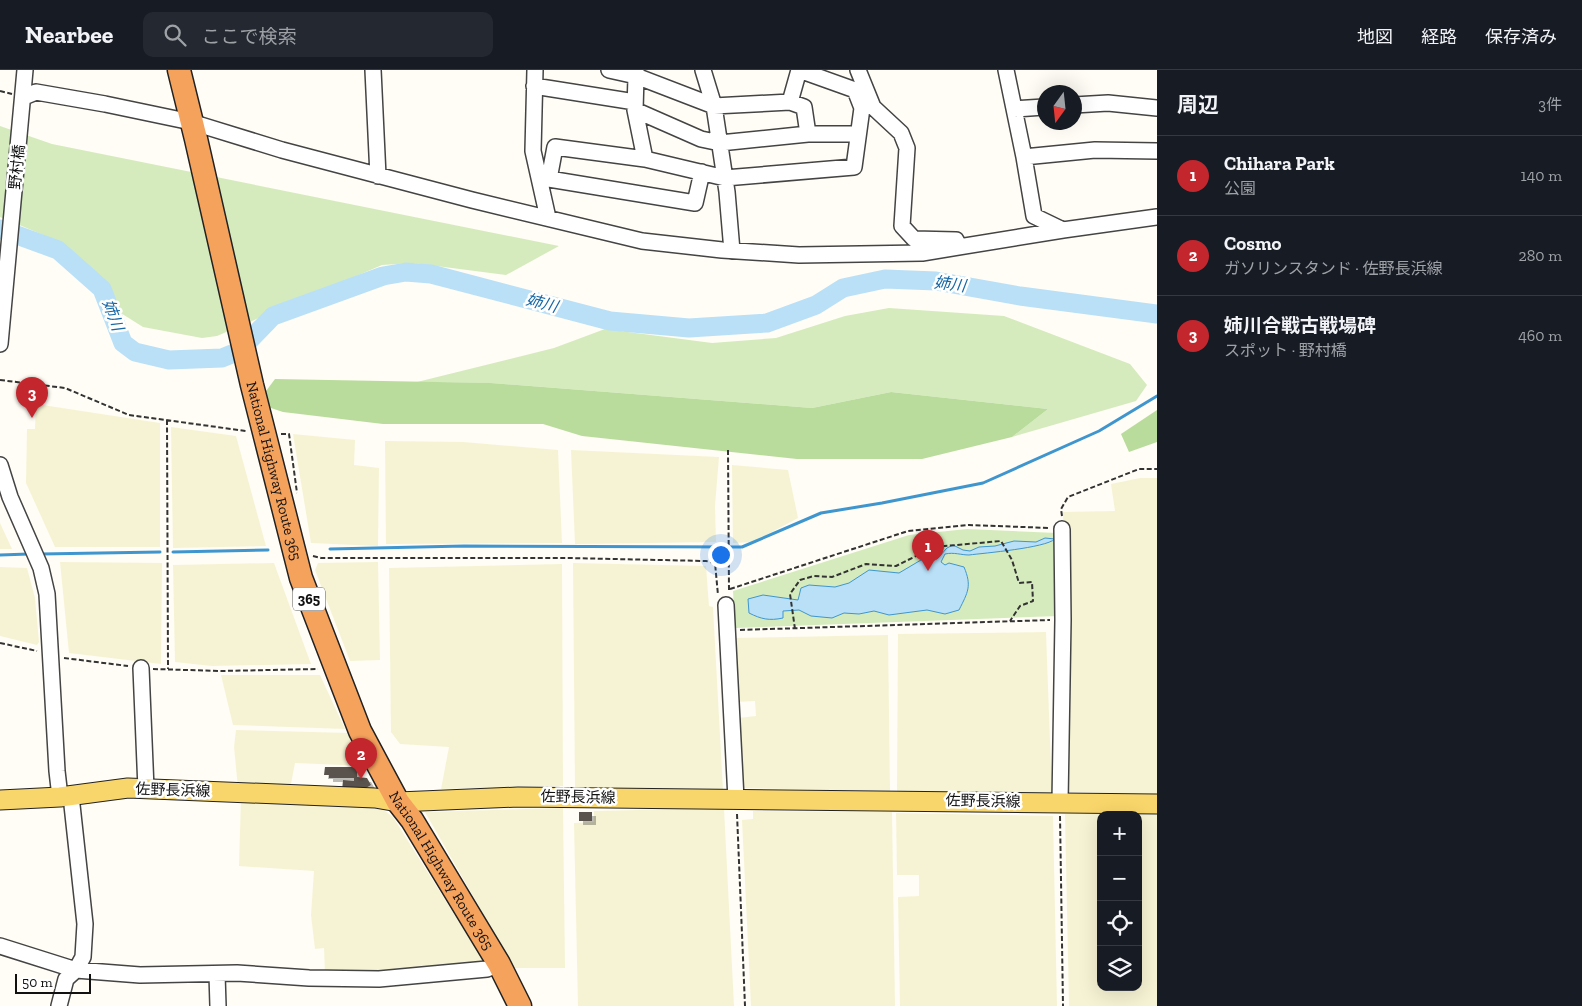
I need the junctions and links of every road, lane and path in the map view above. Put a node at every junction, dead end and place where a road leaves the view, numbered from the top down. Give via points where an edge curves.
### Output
1 (25, 70) edge
2 (179, 70) edge
3 (373, 70) edge
4 (535, 70) edge
5 (609, 70) edge
6 (703, 70) edge
7 (799, 70) edge
8 (858, 70) edge
9 (1006, 70) edge
10 (636, 73) edge
11 (534, 86) junction
12 (790, 102) junction
13 (23, 103) junction
14 (1082, 105) edge
15 (635, 106) junction
16 (714, 106) junction
17 (1037, 107) edge
18 (1157, 108) edge
19 (1014, 109) junction
20 (194, 131) junction
21 (808, 134) junction
22 (858, 134) junction
23 (720, 143) junction
24 (1157, 151) edge
25 (1024, 157) junction
26 (644, 159) junction
27 (702, 172) junction
28 (378, 176) junction
29 (725, 178) junction
30 (1157, 217) edge
31 (548, 218) junction
32 (1063, 230) junction
33 (960, 246) junction
34 (732, 251) junction
35 (0, 344) edge
36 (166, 420) dead end
37 (728, 450) dead end
38 (0, 466) edge
39 (1157, 469) edge
40 (1062, 529) junction
41 (567, 558) dead end
42 (730, 589) junction
43 (726, 605) junction
44 (1063, 620) junction
45 (1010, 621) junction
46 (795, 629) junction
47 (727, 630) junction
48 (0, 643) edge
49 (51, 656) junction
50 (335, 666) junction
51 (141, 668) junction
52 (168, 669) junction
53 (146, 789) junction
54 (66, 796) junction
55 (736, 799) junction
56 (0, 800) edge
57 (398, 802) junction
58 (1060, 802) junction
59 (1157, 804) edge
60 (0, 946) edge
61 (500, 964) junction
62 (76, 970) junction
63 (217, 974) junction
64 (59, 1006) edge
65 (218, 1006) edge
66 (520, 1006) edge
67 (744, 1006) edge
68 (1063, 1006) edge

1 - 13 street, 野村橋
2 - 20 highway, National Highway Route 365 / 365
3 - 28 street
4 - 11 street
5 - 10 street
6 - 16 street
7 - 12 street
7 - 22 street via 855,90 862,108
8 - 33 street via 873,107 901,133 907,148 902,226 914,238 956,240
9 - 19 street
10 - 15 street
10 - 16 street
11 - 15 street
11 - 31 street via 533,150
12 - 16 street
12 - 21 street via 804,106
13 - 20 street via 36,92 105,104
13 - 35 street, 野村橋
14 - 18 street via 1108,103
15 - 23 street via 701,139
15 - 26 street
16 - 23 street
17 - 19 street
19 - 25 street
20 - 28 street
20 - 50 highway, National Highway Route 365 / 365 via 252,385 301,578
21 - 22 street
21 - 23 street
22 - 29 street via 854,167
23 - 29 street
24 - 25 street via 1094,150
25 - 32 street via 1034,216
26 - 27 street
26 - 27 street via 555,147 549,179 696,203
27 - 29 street
28 - 31 street
29 - 34 street
30 - 32 street
31 - 34 street via 642,241
32 - 33 street
33 - 34 street via 922,253 880,255
36 - 52 path
37 - 42 path
38 - 49 street via 10,497 42,568
39 - 40 path via 1139,469 1068,498 1061,509
40 - 42 path via 969,525 908,531
40 - 44 street
41 - 43 path via 715,563 719,607
42 - 43 path
43 - 47 street
44 - 45 path
44 - 58 street
45 - 46 path
45 - 46 path via 1020,606 1033,601 1032,582 1019,584 1012,560 1001,541 934,547 896,566 866,564 832,577 814,576 800,580 790,594
46 - 47 path
47 - 55 street
48 - 49 path
49 - 51 path
49 - 54 street via 56,771
50 - 52 path via 314,670
50 - 57 highway, National Highway Route 365 / 365 via 360,730
51 - 52 path
51 - 53 street
53 - 54 main road, 佐野長浜線 via 128,788
53 - 57 main road, 佐野長浜線 via 375,798
54 - 56 main road, 佐野長浜線
54 - 62 street via 85,924 84,957
55 - 57 main road, 佐野長浜線 via 518,797
55 - 58 main road, 佐野長浜線
55 - 67 path
57 - 61 highway, National Highway Route 365 / 365
58 - 59 main road, 佐野長浜線
58 - 68 path
60 - 62 street
61 - 63 street via 487,969 379,979 237,972
61 - 66 highway, National Highway Route 365 / 365
62 - 63 street
62 - 64 street via 66,979
63 - 65 street

